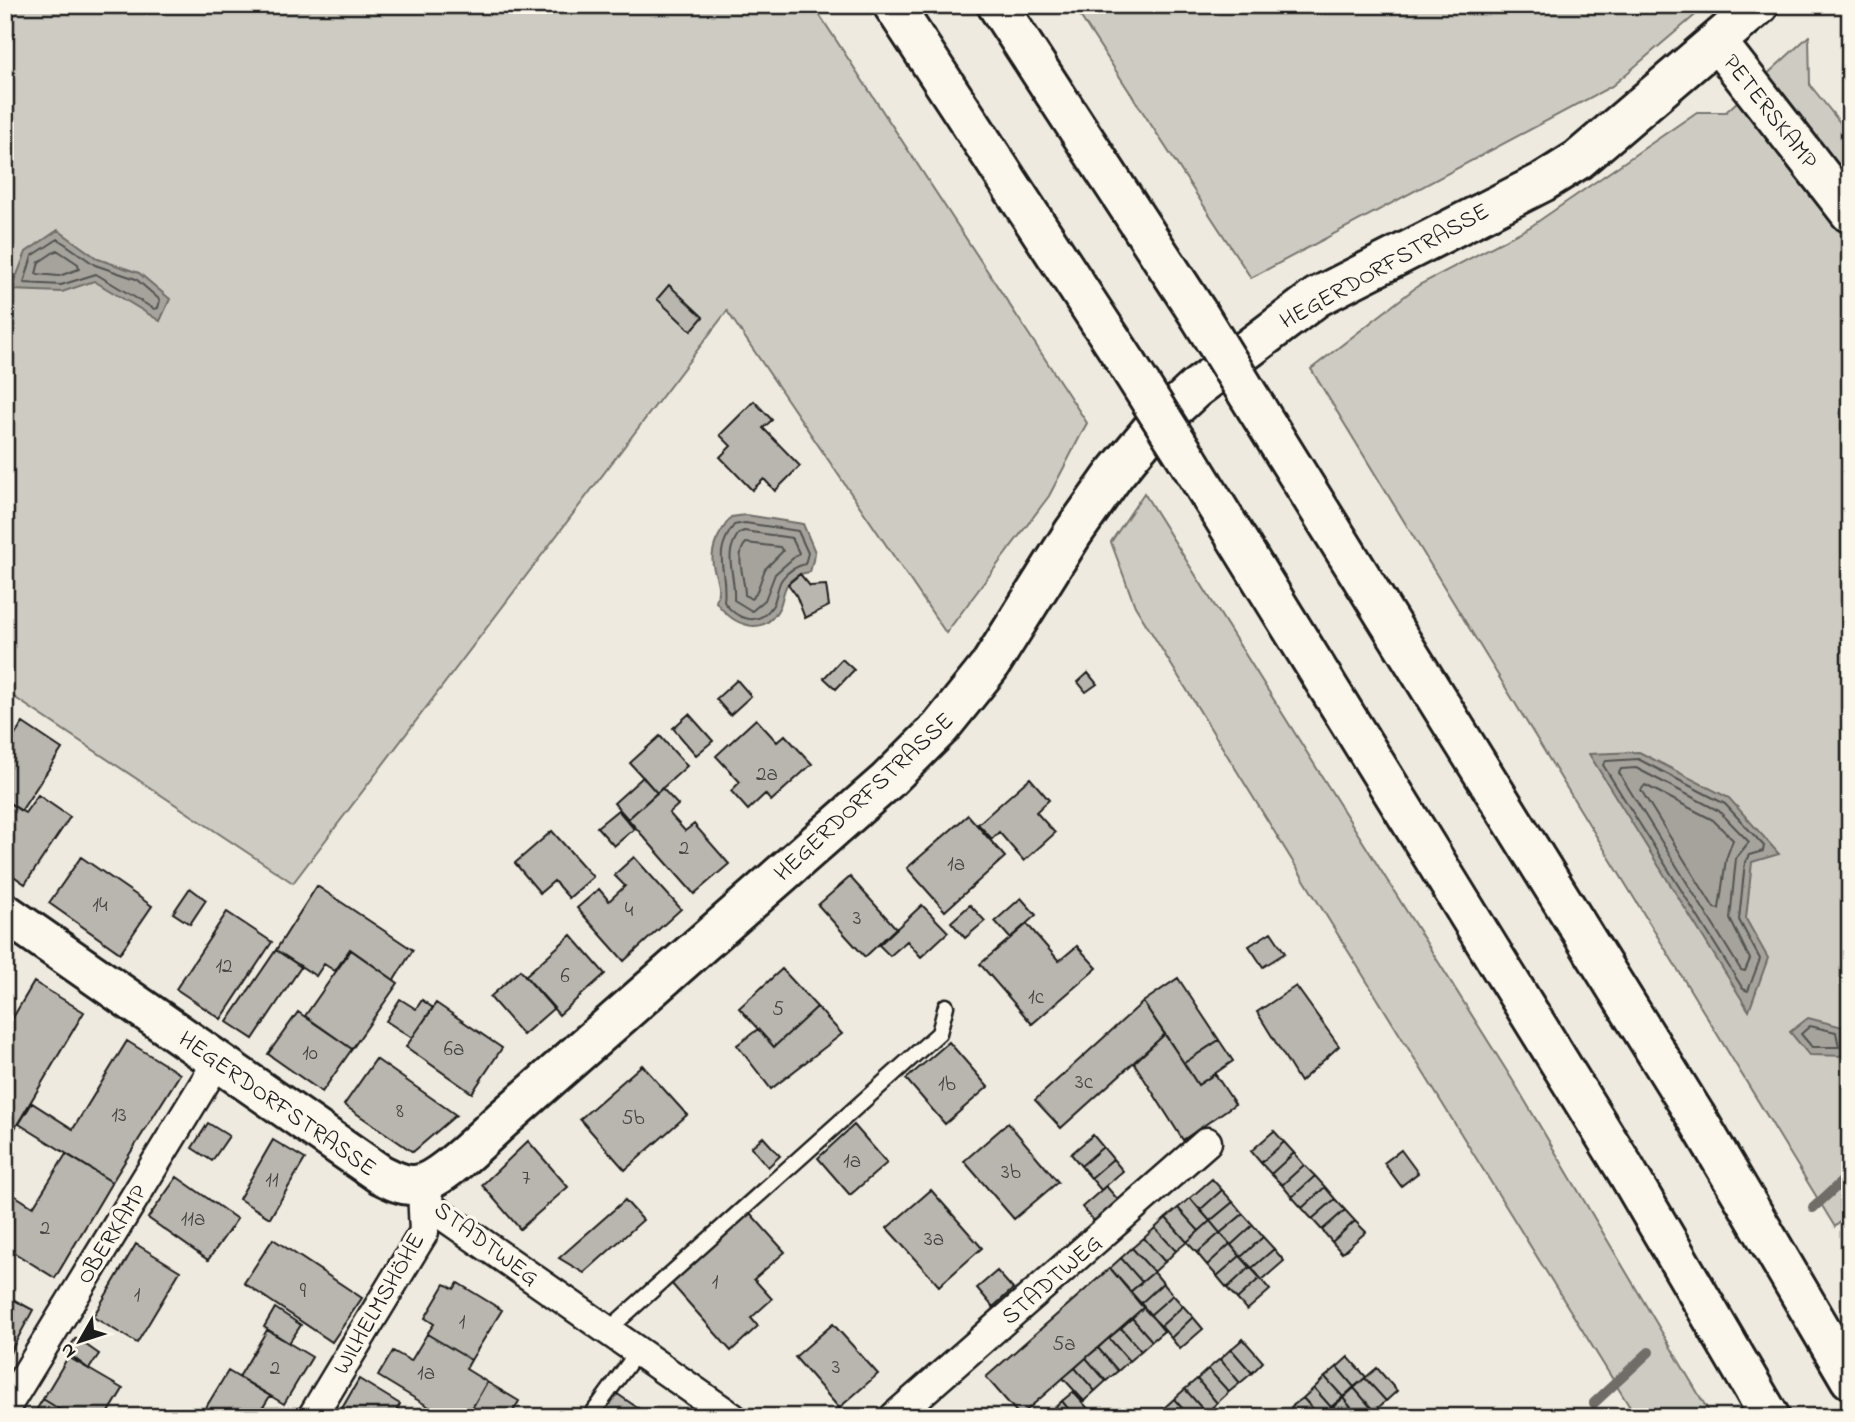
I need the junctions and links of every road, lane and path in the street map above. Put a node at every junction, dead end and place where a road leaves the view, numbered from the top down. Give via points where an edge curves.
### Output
1 (893, 5) edge
2 (997, 5) edge
3 (1759, 5) edge
4 (1717, 42) junction
5 (1850, 213) edge
6 (5, 913) edge
7 (946, 1006) dead end
8 (218, 1061) junction
9 (1207, 1142) dead end
10 (421, 1184) junction
11 (608, 1330) junction
12 (638, 1351) junction
13 (1850, 1380) edge
14 (5, 1409) edge
15 (312, 1417) edge
16 (590, 1417) edge
17 (732, 1417) edge
18 (894, 1417) edge
19 (1770, 1417) edge

1 - 19 main road, bridge via 1188,460 1624,1167
2 - 13 main road, bridge via 1199,315 1695,1115
3 - 4 main road, HEGERDORFSTRASSE
4 - 5 main road, PETERSKAMP
4 - 10 main road, HEGERDORFSTRASSE via 1578,160 1317,297 1195,389 1152,429 1114,475 989,667 914,755 502,1120 437,1176
6 - 8 main road, HEGERDORFSTRASSE
7 - 11 lane via 940,1033
8 - 10 main road, HEGERDORFSTRASSE via 380,1174 400,1183
8 - 14 street, OBERKAMP
9 - 18 street, STADTWEG
10 - 11 street, STADTWEG via 432,1208
10 - 15 street, WILHELMSHÖHE via 424,1232
11 - 12 street, STADTWEG
12 - 16 lane
12 - 17 street, STADTWEG

